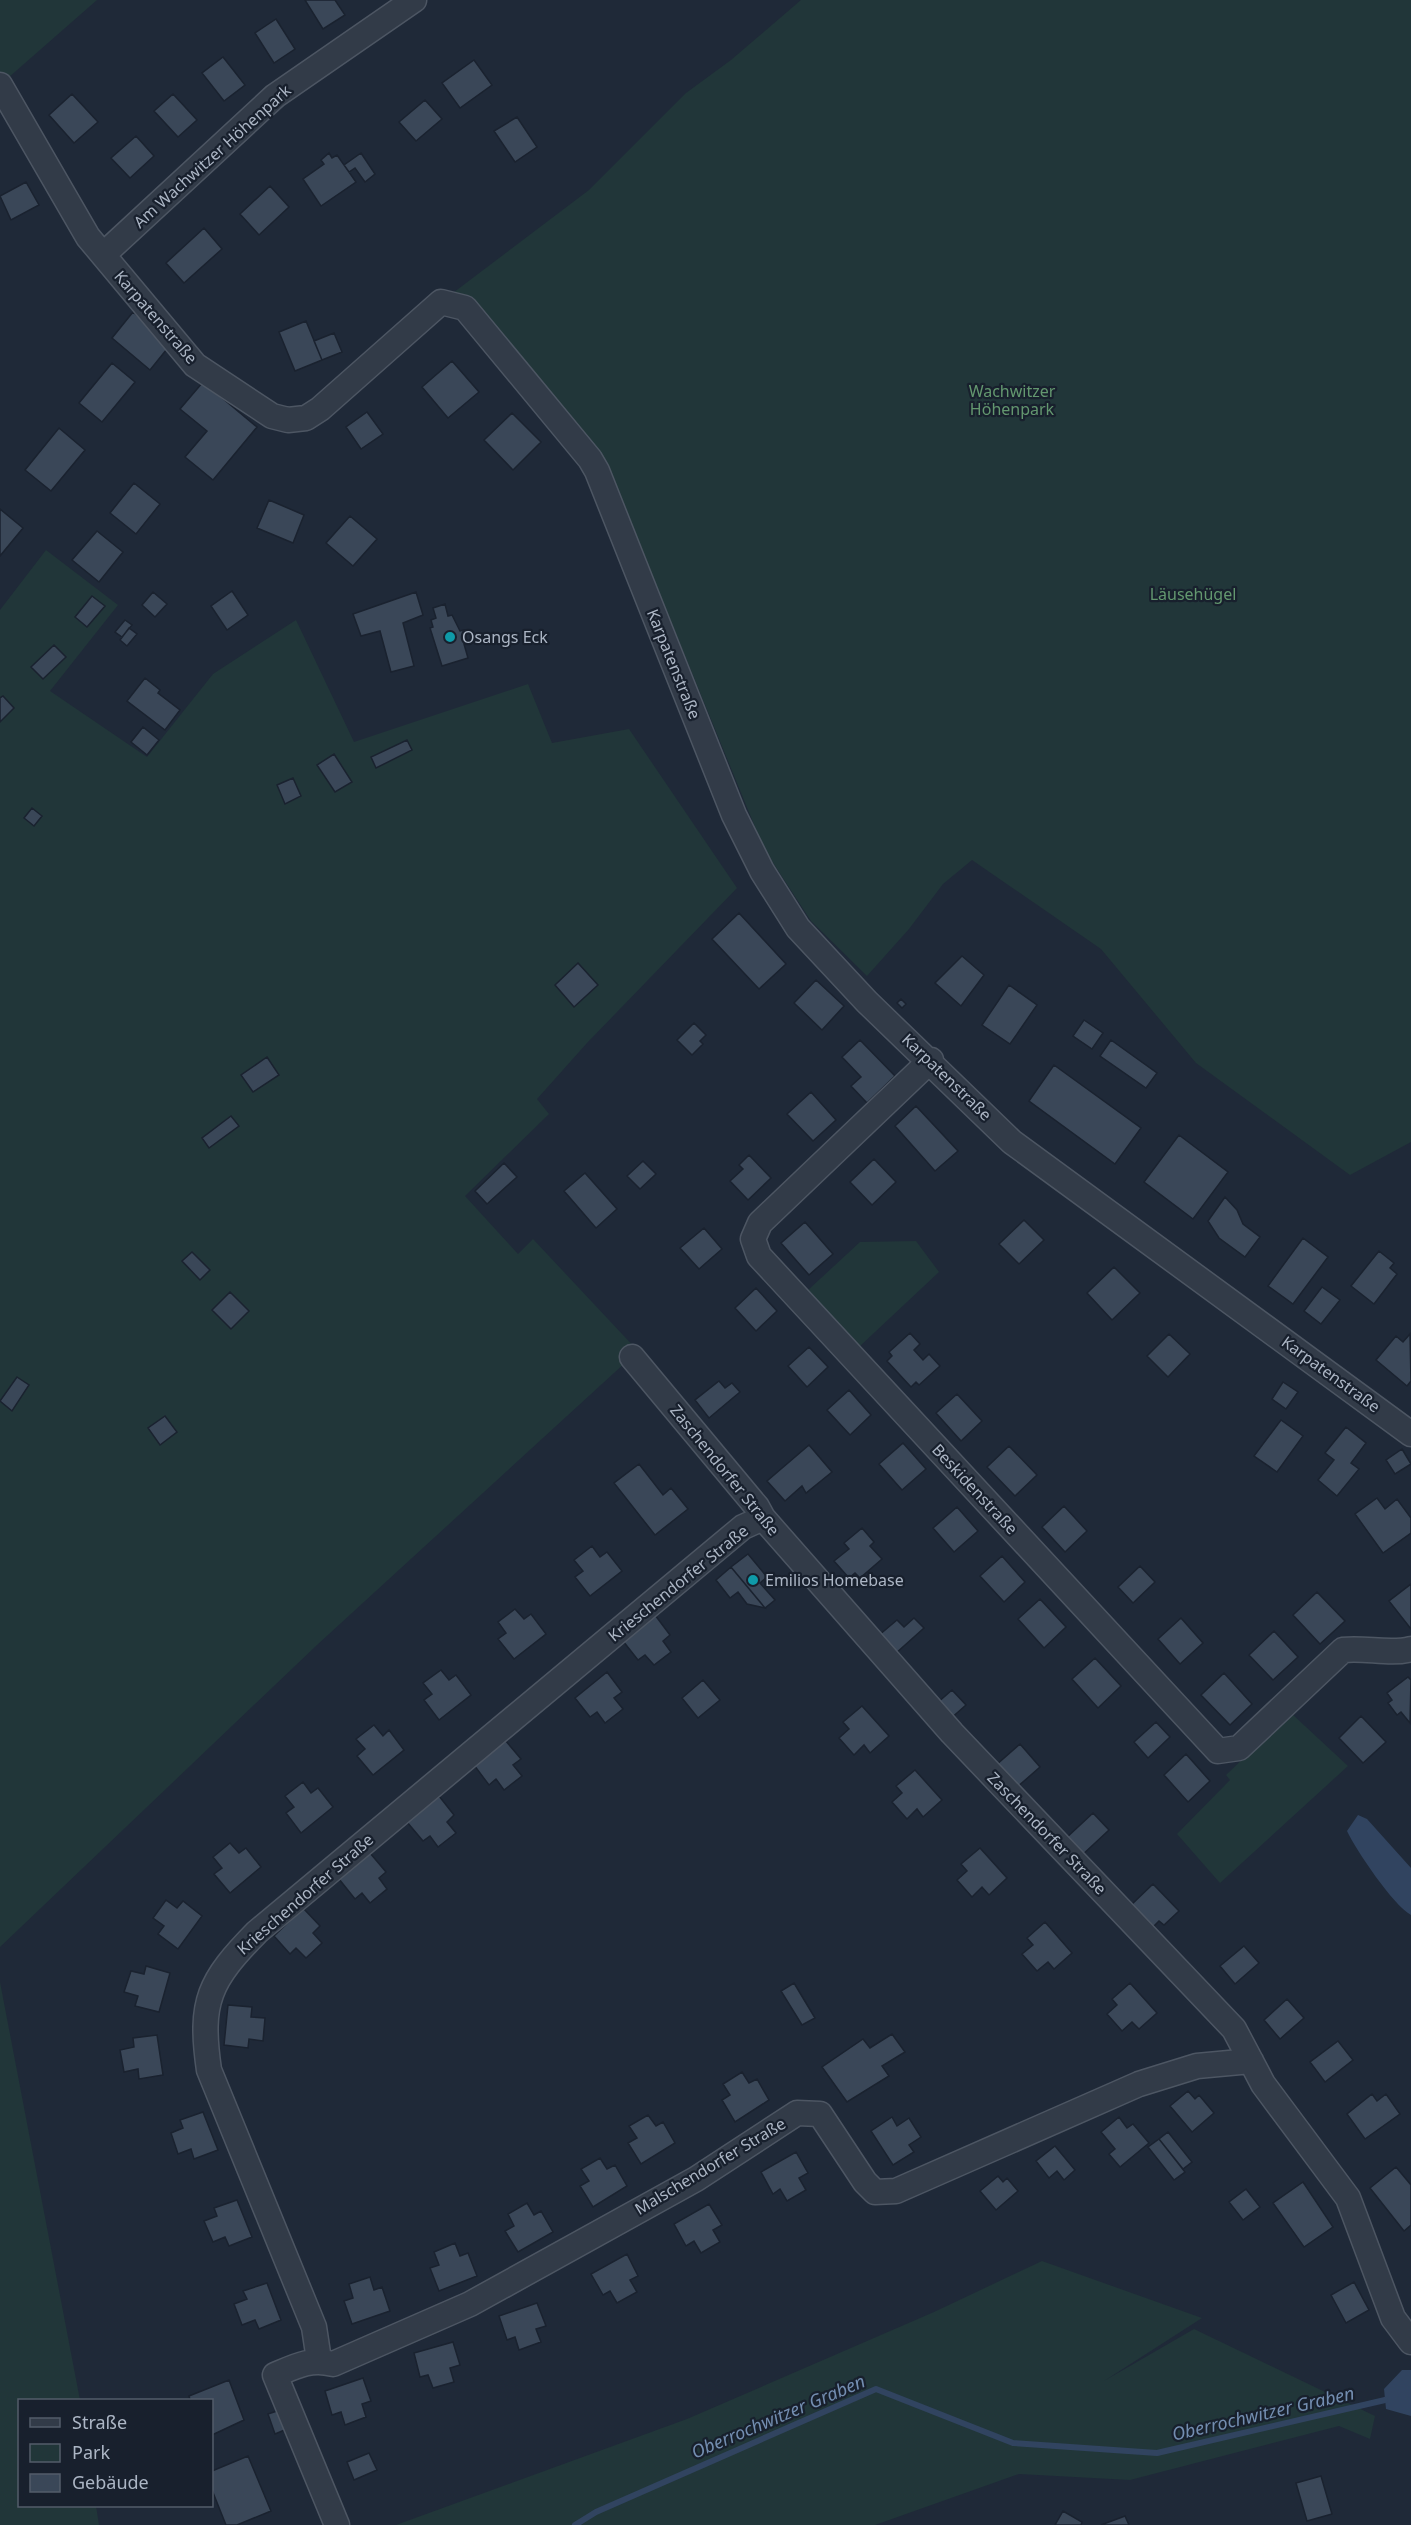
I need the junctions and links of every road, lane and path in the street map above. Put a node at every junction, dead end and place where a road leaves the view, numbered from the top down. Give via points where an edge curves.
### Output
1 (414, 0) edge
2 (0, 85) edge
3 (103, 255) junction
4 (931, 1060) junction
5 (632, 1357) dead end
6 (1411, 1434) edge
7 (763, 1518) junction
8 (1411, 1649) edge
9 (1251, 2061) junction
10 (1410, 2342) edge
11 (319, 2360) junction
12 (337, 2525) edge

1 - 3 street, Am Wachwitzer Höhenpark via 275,96
2 - 3 street, Karpatenstraße via 76,219
3 - 4 street, Karpatenstraße via 195,365 272,416 288,420 306,418 320,409 441,302 465,308 597,471 734,815 762,871 798,928 867,1002
4 - 6 street, Karpatenstraße via 1012,1142
4 - 8 street, Beskidenstraße via 760,1223 753,1239 759,1256 1218,1751 1239,1748 1343,1650
5 - 7 street, Zaschendorfer Straße
7 - 9 street, Zaschendorfer Straße via 952,1733 1234,2029
7 - 11 street, Krieschendorfer Straße via 743,1527 257,1932 225,1964 209,1995 204,2033 209,2070 314,2327
9 - 10 street, Zaschendorfer Straße via 1263,2084 1348,2198 1393,2319
9 - 11 street, Malschendorfer Straße via 1197,2066 1138,2084 896,2191 875,2192 820,2114 797,2113 696,2179 471,2304 333,2364
11 - 12 street via 275,2375

